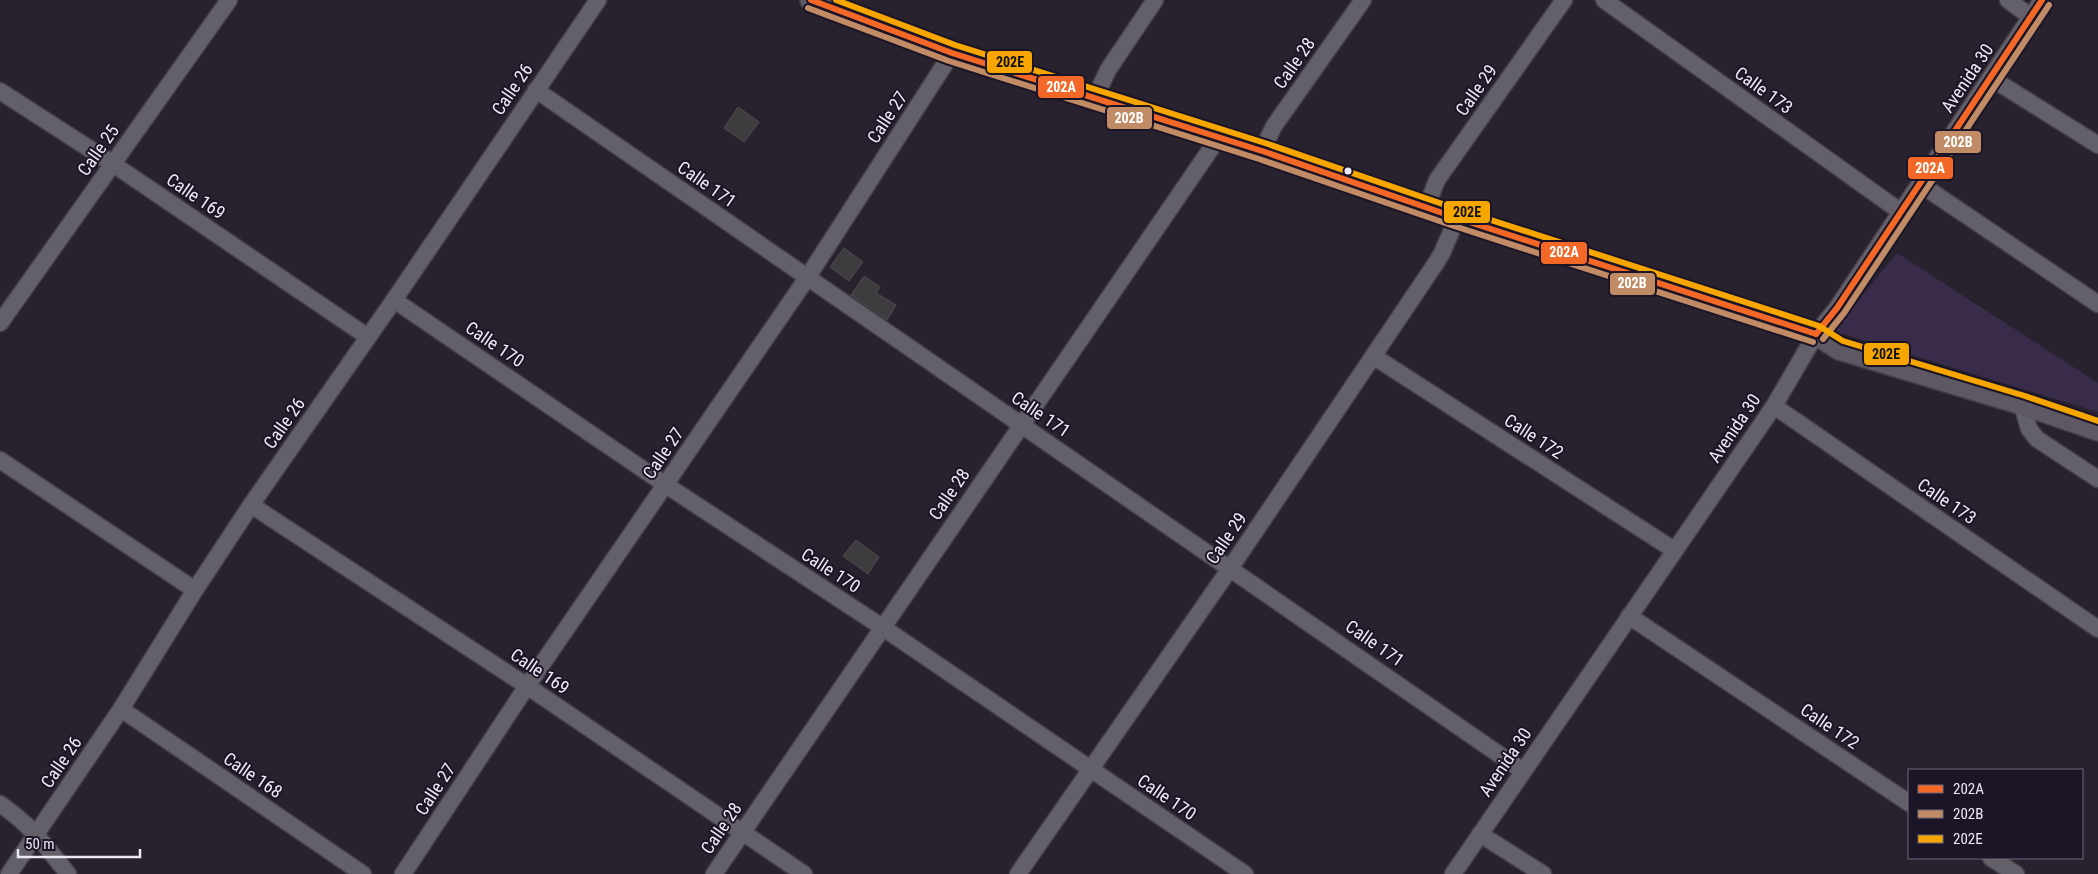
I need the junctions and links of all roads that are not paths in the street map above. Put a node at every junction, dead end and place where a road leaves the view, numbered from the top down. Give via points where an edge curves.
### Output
1 (229, 0) edge
2 (598, 0) edge
3 (811, 0) edge
4 (1155, 0) edge
5 (1363, 0) edge
6 (1564, 0) edge
7 (1604, 0) edge
8 (2008, 0) edge
9 (2042, 0) edge
10 (2032, 17) junction
11 (952, 53) junction
12 (1991, 78) junction
13 (536, 90) junction
14 (0, 91) edge
15 (1095, 98) junction
16 (1219, 137) junction
17 (2098, 145) edge
18 (1262, 151) junction
19 (113, 164) junction
20 (1920, 184) junction
21 (1427, 206) junction
22 (1901, 212) junction
23 (1457, 218) junction
24 (807, 278) junction
25 (394, 300) junction
26 (2098, 304) edge
27 (0, 323) edge
28 (1816, 334) junction
29 (368, 337) junction
30 (1373, 356) junction
31 (2022, 404) junction
32 (1774, 406) junction
33 (1021, 424) junction
34 (2098, 430) edge
35 (0, 460) edge
36 (2098, 479) edge
37 (666, 485) junction
38 (251, 505) junction
39 (1674, 550) junction
40 (1231, 567) junction
41 (195, 590) junction
42 (1629, 616) junction
43 (882, 628) junction
44 (2098, 629) edge
45 (527, 686) junction
46 (121, 709) junction
47 (1091, 770) junction
48 (1523, 772) junction
49 (1908, 802) edge
50 (0, 804) edge
51 (742, 833) junction
52 (37, 834) junction
53 (1480, 834) junction
54 (1993, 859) edge
55 (9, 874) edge
56 (68, 874) edge
57 (362, 874) edge
58 (403, 874) edge
59 (714, 874) edge
60 (804, 874) edge
61 (1018, 874) edge
62 (1245, 874) edge
63 (1453, 874) edge
64 (1543, 874) edge
65 (2016, 874) edge

1 - 19 street, Calle 25
2 - 13 street, Calle 26
3 - 11 main road
4 - 15 street via 1108,70
5 - 18 street, Calle 28 via 1274,126
6 - 21 street, Calle 29 via 1437,180
7 - 22 street, Calle 173
8 - 10 street
9 - 10 street, Avenida 30
10 - 12 street, Avenida 30
11 - 15 main road
11 - 24 street, Calle 27
12 - 17 street
12 - 20 street, Avenida 30
13 - 24 street, Calle 171
13 - 25 street, Calle 26
14 - 19 street, Calle 169
15 - 16 main road
16 - 18 main road
16 - 33 street, Calle 28
18 - 21 main road
19 - 27 street, Calle 25
19 - 29 street, Calle 169
20 - 22 street, Avenida 30
20 - 26 street
21 - 23 main road
22 - 28 street, Avenida 30
23 - 28 main road
23 - 30 street, Calle 29 via 1442,253
24 - 33 street, Calle 171
24 - 37 street, Calle 27
25 - 29 street, Calle 26
25 - 37 street, Calle 170
28 - 31 main road via 1839,349
28 - 32 street, Avenida 30
29 - 38 street, Calle 26
30 - 39 street, Calle 172
30 - 40 street, Calle 29
31 - 34 main road
31 - 36 street via 2037,439
32 - 39 street, Avenida 30
32 - 44 street, Calle 173
33 - 40 street, Calle 171
33 - 43 street, Calle 28
35 - 41 street
37 - 43 street, Calle 170
37 - 45 street, Calle 27
38 - 41 street, Calle 26
38 - 45 street, Calle 169
39 - 42 street, Avenida 30
40 - 47 street, Calle 29
40 - 48 street, Calle 171
41 - 46 street, Calle 26
42 - 48 street, Avenida 30
42 - 49 street, Calle 172
43 - 47 street, Calle 170
43 - 51 street, Calle 28
45 - 51 street, Calle 169
45 - 58 street, Calle 27
46 - 52 street, Calle 26
46 - 57 street, Calle 168
47 - 61 street, Calle 29
47 - 62 street, Calle 170
48 - 53 street, Avenida 30
50 - 52 street
51 - 59 street, Calle 28
51 - 60 street, Calle 169
52 - 55 street, Calle 26
52 - 56 street
53 - 63 street, Avenida 30
53 - 64 street
54 - 65 street

